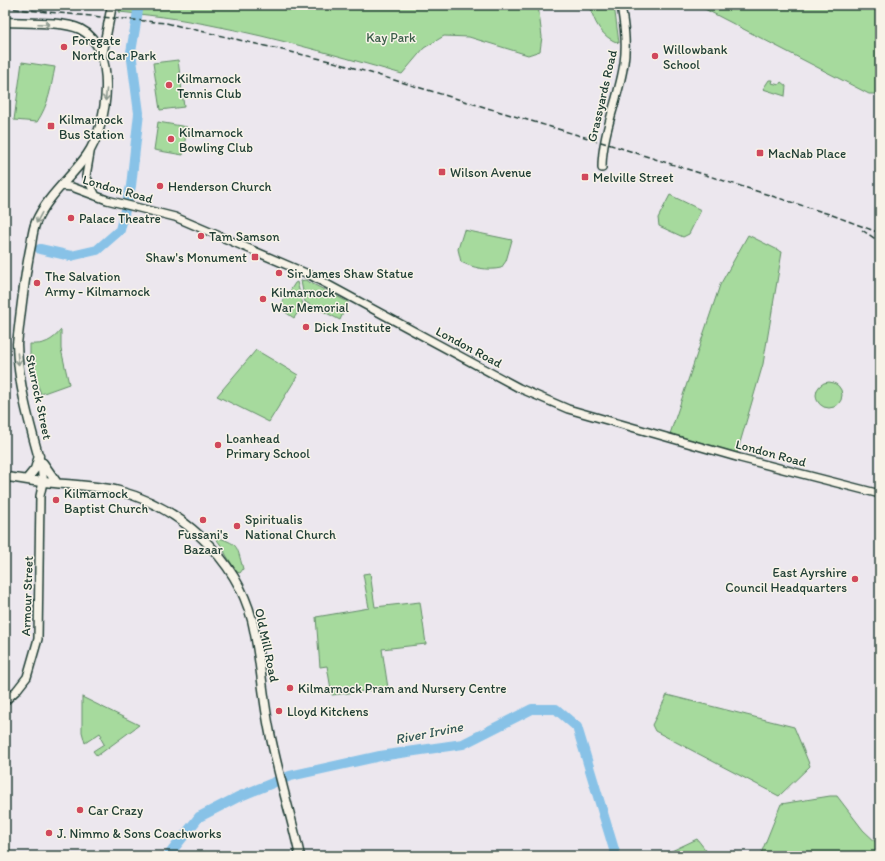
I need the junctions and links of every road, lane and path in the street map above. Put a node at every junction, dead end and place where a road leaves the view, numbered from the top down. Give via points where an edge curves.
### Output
1 (112, 5) edge
2 (621, 5) edge
3 (5, 22) edge
4 (102, 56) junction
5 (93, 146) junction
6 (602, 168) dead end
7 (61, 186) junction
8 (96, 196) junction
9 (39, 455) junction
10 (5, 477) edge
11 (27, 479) junction
12 (43, 482) junction
13 (57, 483) junction
14 (880, 494) edge
15 (5, 701) edge
16 (300, 856) edge

1 - 4 main road
2 - 6 main road, Grassyards Road via 626,45 624,64 602,148
3 -> 4 main road via 66,25 78,28 87,32
4 -> 5 main road, Sturrock Street via 107,85 106,98
5 - 7 main road, Sturrock Street
5 - 8 main road via 86,176
7 - 8 main road, London Road via 72,187
7 -> 9 main road, Sturrock Street via 47,203 36,223 28,258 17,344 20,377
8 - 14 main road, London Road via 183,220 308,274 519,388 568,409 740,458
9 - 11 main road, Sturrock Street via 36,469
9 - 12 main road, Sturrock Street
9 - 13 main road, Sturrock Street
10 - 11 main road, Old Mill Road
11 - 12 main road, Old Mill Road
12 - 13 main road, Old Mill Road
12 - 15 main road, Armour Street via 40,496 38,639 27,677 16,692
13 - 16 main road, Old Mill Road via 119,491 179,518 218,554 237,582 252,619 263,674 270,731

